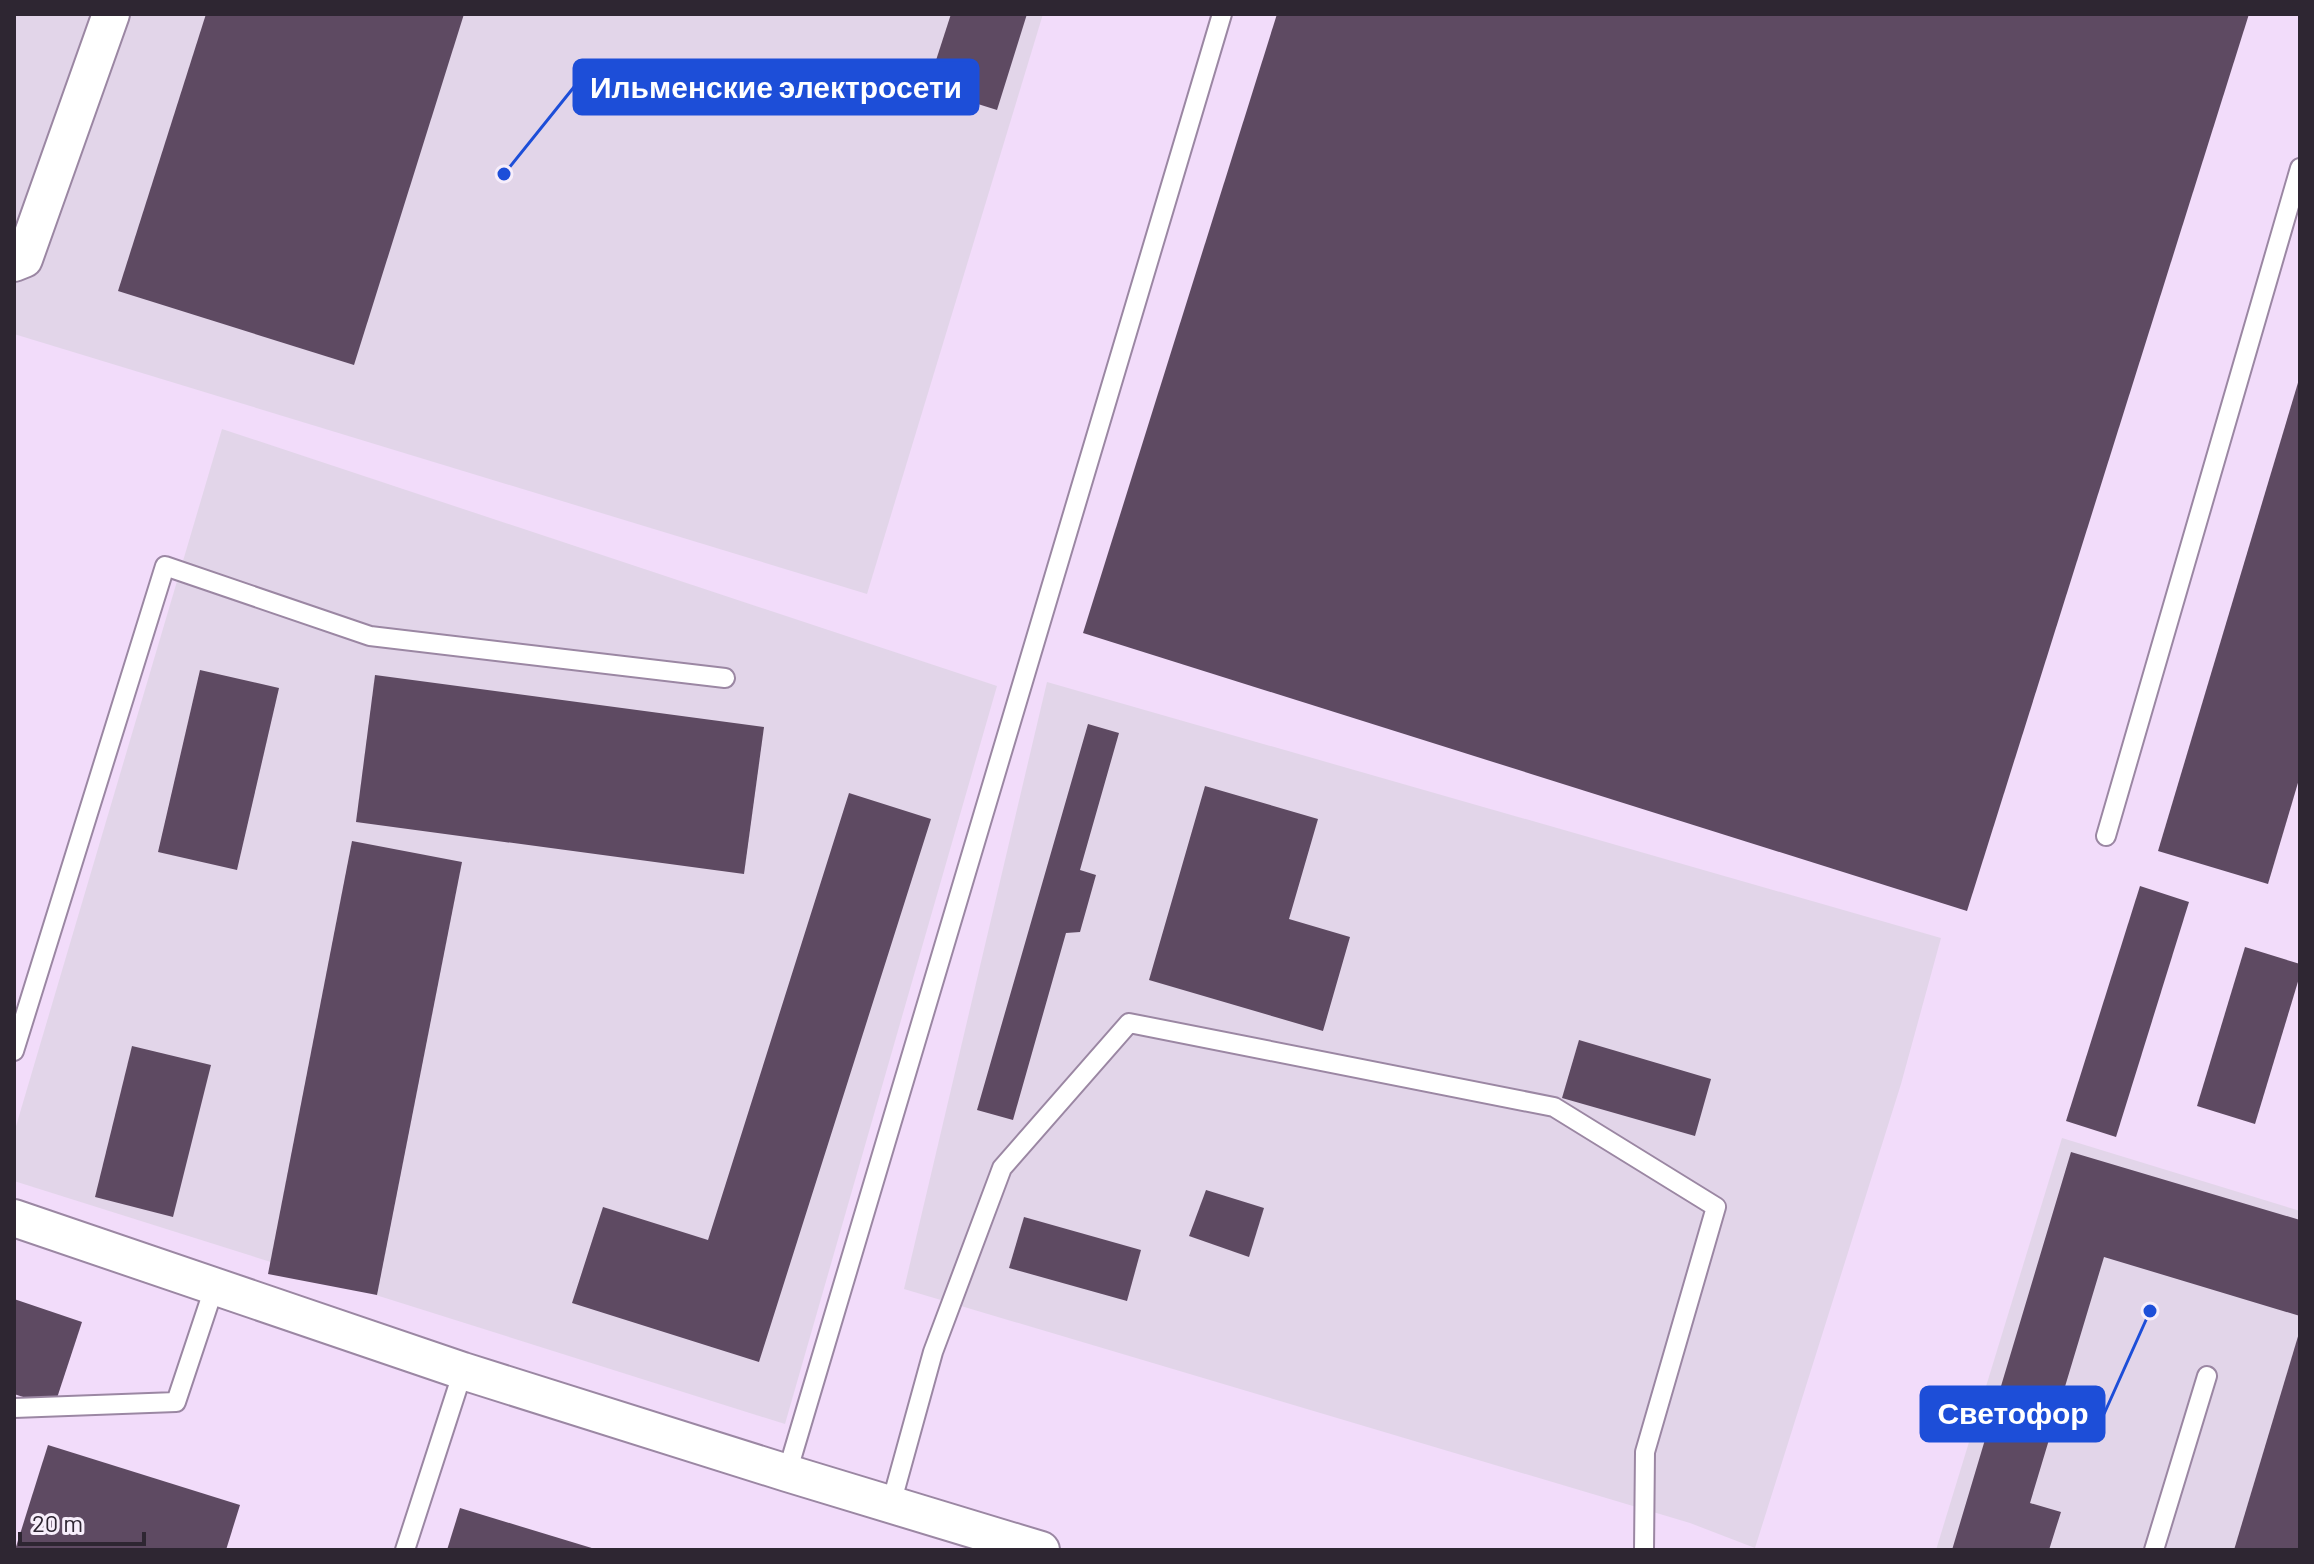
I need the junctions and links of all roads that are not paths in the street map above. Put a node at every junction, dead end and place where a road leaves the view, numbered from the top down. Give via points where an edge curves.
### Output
1 (111, 14) edge
2 (1222, 14) edge
3 (2300, 168) edge
4 (14, 263) edge
5 (725, 678) dead end
6 (2106, 836) dead end
7 (14, 1051) edge
8 (14, 1218) edge
9 (214, 1288) junction
10 (463, 1371) junction
11 (2207, 1376) dead end
12 (14, 1408) edge
13 (787, 1473) junction
14 (891, 1504) junction
15 (405, 1550) edge
16 (1041, 1550) edge
17 (1644, 1550) edge
18 (2154, 1550) edge

1 - 4 street via 24,259
2 - 13 lane
3 - 6 lane
5 - 7 lane via 370,636 165,566
8 - 9 street
9 - 10 street
9 - 12 lane via 176,1402
10 - 13 street
10 - 15 lane
11 - 18 lane
13 - 14 street
14 - 16 street
14 - 17 lane via 933,1352 1002,1168 1129,1023 1554,1107 1716,1207 1645,1452

